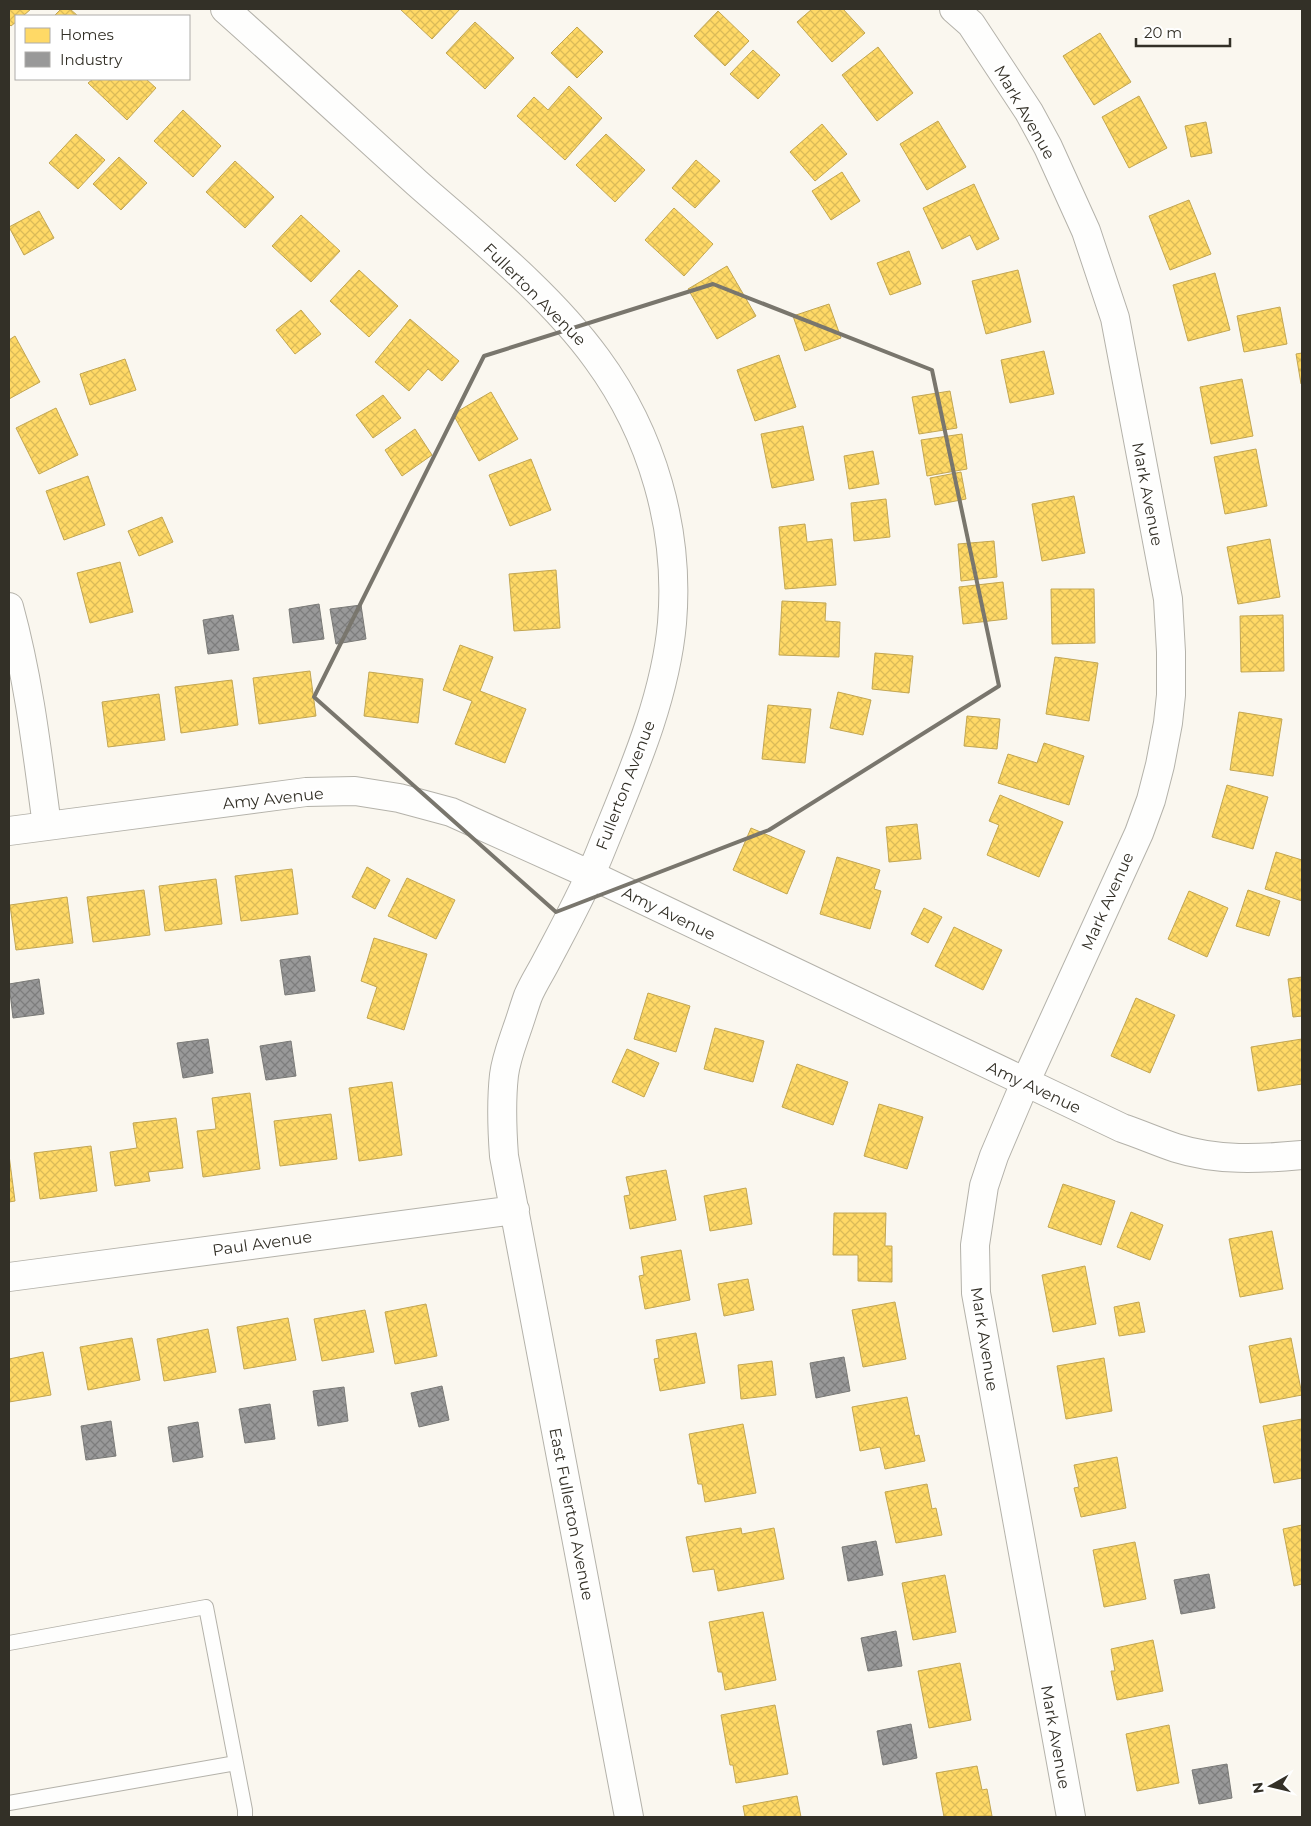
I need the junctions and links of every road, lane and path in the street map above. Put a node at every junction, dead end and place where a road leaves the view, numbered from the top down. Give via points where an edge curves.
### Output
1 (225, 9) edge
2 (954, 9) edge
3 (9, 607) edge
4 (47, 826) junction
5 (9, 831) edge
6 (591, 875) junction
7 (1025, 1083) junction
8 (1302, 1155) edge
9 (515, 1210) junction
10 (9, 1277) edge
11 (9, 1643) edge
12 (236, 1763) junction
13 (9, 1803) edge
14 (245, 1817) edge
15 (629, 1817) edge
16 (1071, 1817) edge

1 - 6 street, Fullerton Avenue via 520,274 560,315 597,358 649,452 669,536 672,623 664,669 645,740
2 - 7 street, Mark Avenue via 971,24 1029,112 1086,231 1115,318 1168,599 1171,695 1151,800
3 - 4 street via 35,728
4 - 5 street, Amy Avenue
4 - 6 street, Amy Avenue via 306,792 355,791 399,798 451,812
6 - 7 street, Amy Avenue
6 - 9 street, Fullerton Avenue via 528,996 504,1072 501,1125
7 - 8 street, Amy Avenue via 1122,1128 1178,1148 1219,1157 1249,1159
7 - 16 street, Mark Avenue via 984,1186 976,1245 976,1293
9 - 10 street, Paul Avenue
9 - 15 street, East Fullerton Avenue
11 - 12 lane via 206,1607
12 - 13 lane
12 - 14 lane

